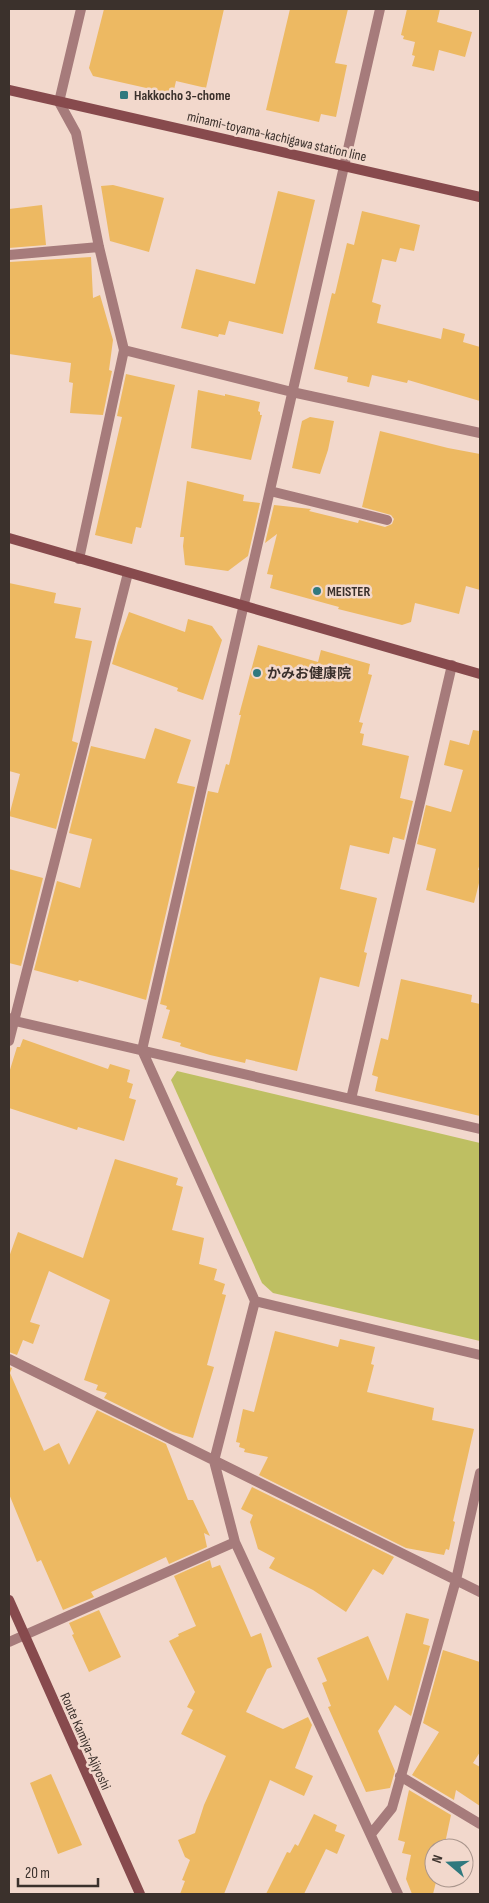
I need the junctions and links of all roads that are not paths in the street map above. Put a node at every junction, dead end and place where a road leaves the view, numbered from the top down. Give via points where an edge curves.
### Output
1 (81, 9) edge
2 (380, 9) edge
3 (9, 90) edge
4 (59, 102) junction
5 (345, 165) junction
6 (480, 197) edge
7 (99, 247) junction
8 (9, 255) edge
9 (124, 350) junction
10 (292, 392) junction
11 (480, 433) edge
12 (270, 491) junction
13 (387, 520) dead end
14 (9, 538) edge
15 (79, 559) junction
16 (128, 573) junction
17 (244, 606) junction
18 (452, 665) junction
19 (480, 674) edge
20 (12, 1020) edge
21 (9, 1042) edge
22 (142, 1050) junction
23 (352, 1099) junction
24 (480, 1129) edge
25 (255, 1301) junction
26 (480, 1355) edge
27 (9, 1359) edge
28 (214, 1461) junction
29 (480, 1473) edge
30 (235, 1542) junction
31 (456, 1580) junction
32 (480, 1592) edge
33 (9, 1600) edge
34 (24, 1635) junction
35 (9, 1642) edge
36 (400, 1776) junction
37 (480, 1824) edge
38 (371, 1834) junction
39 (140, 1894) edge
40 (398, 1894) edge

1 - 4 street
2 - 5 street
3 - 4 main road, minami-toyama-kachigawa station line
4 - 5 main road, minami-toyama-kachigawa station line
4 - 7 street via 76,133
5 - 6 main road, minami-toyama-kachigawa station line
5 - 10 street
7 - 8 street
7 - 9 street
9 - 10 street
9 - 15 street
10 - 11 street
10 - 12 street
12 - 13 street
12 - 17 street
14 - 15 main road
15 - 16 main road
16 - 17 main road
16 - 20 street
17 - 18 main road
17 - 22 street
18 - 19 main road
18 - 23 street
20 - 21 street
20 - 22 street
22 - 23 street
22 - 25 street
23 - 24 street
25 - 26 street
25 - 28 street
27 - 28 street
28 - 30 street
28 - 31 street
29 - 31 street
30 - 34 street
30 - 38 street
31 - 32 street
31 - 36 street
33 - 34 main road, Route Kamiya-Ajiyoshi
34 - 35 street
34 - 39 main road, Route Kamiya-Ajiyoshi
36 - 37 street
36 - 38 street via 392,1808
38 - 40 street

